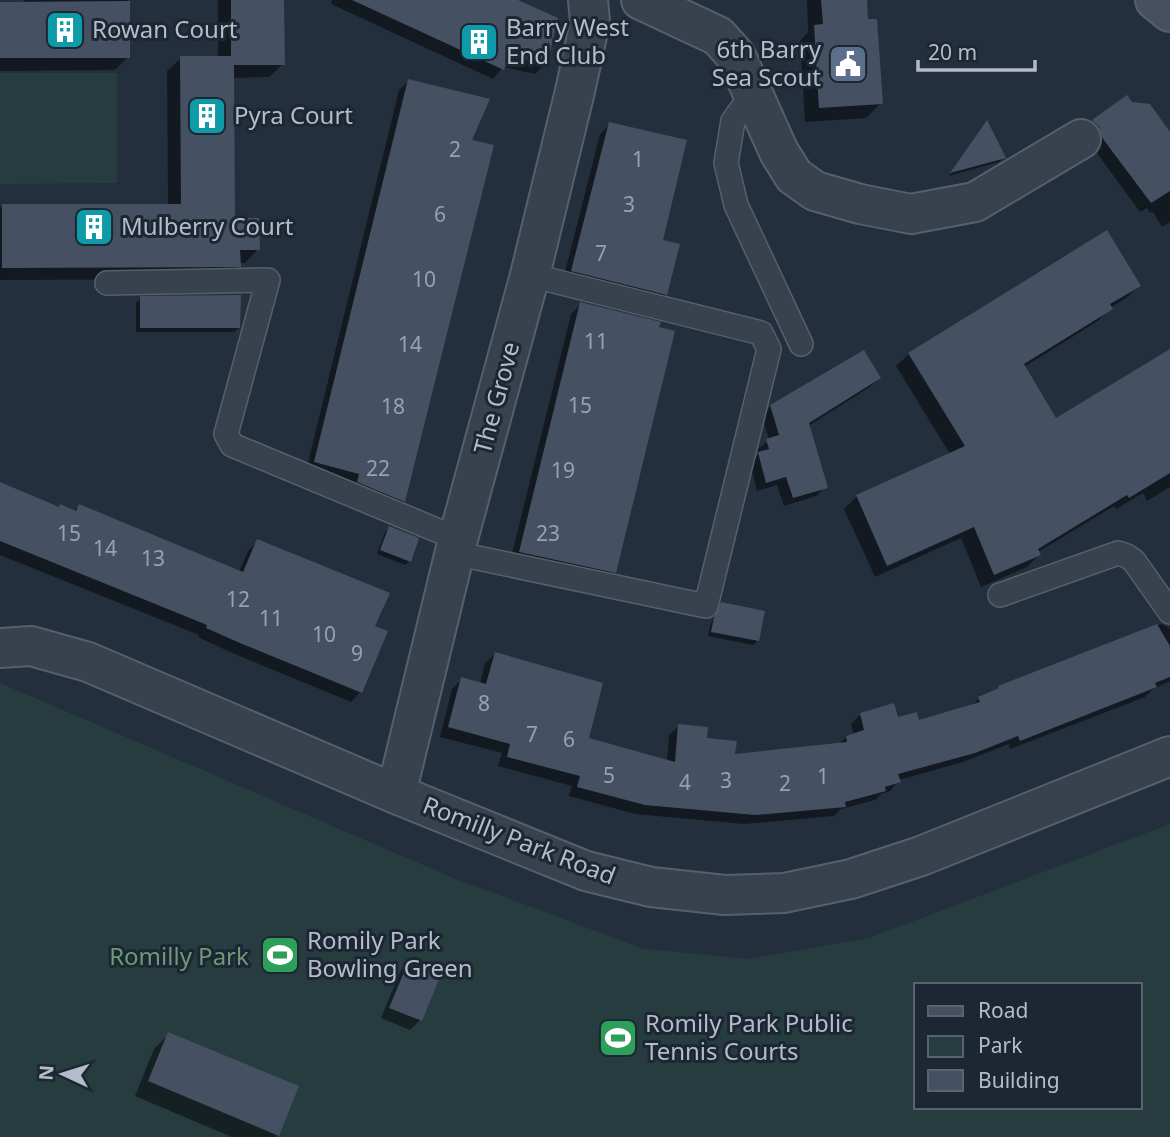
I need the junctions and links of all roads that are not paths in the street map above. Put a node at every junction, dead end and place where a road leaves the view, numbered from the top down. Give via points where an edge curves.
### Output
1 (588, 0) edge
2 (642, 0) edge
3 (1155, 0) edge
4 (1170, 12) edge
5 (753, 93) junction
6 (1081, 139) dead end
7 (530, 275) junction
8 (107, 283) dead end
9 (801, 344) dead end
10 (456, 546) junction
11 (1000, 595) dead end
12 (1170, 612) edge
13 (0, 648) edge
14 (1170, 756) edge
15 (396, 794) junction

1 - 7 street, The Grove via 590,22
2 - 5 street via 718,36 736,56
3 - 4 street
5 - 6 street via 794,176 815,191 911,214 975,202
5 - 9 lane via 733,121 726,163 736,205
7 - 10 street, The Grove
7 - 10 lane via 761,333 769,349 706,606
8 - 10 lane via 268,280 226,434 232,445
10 - 15 street, The Grove
11 - 12 lane via 1118,553 1134,561
13 - 15 street, Romilly Park Road via 31,646 88,662
14 - 15 street, Romilly Park Road via 921,856 851,879 784,893 725,895 651,887 586,872

